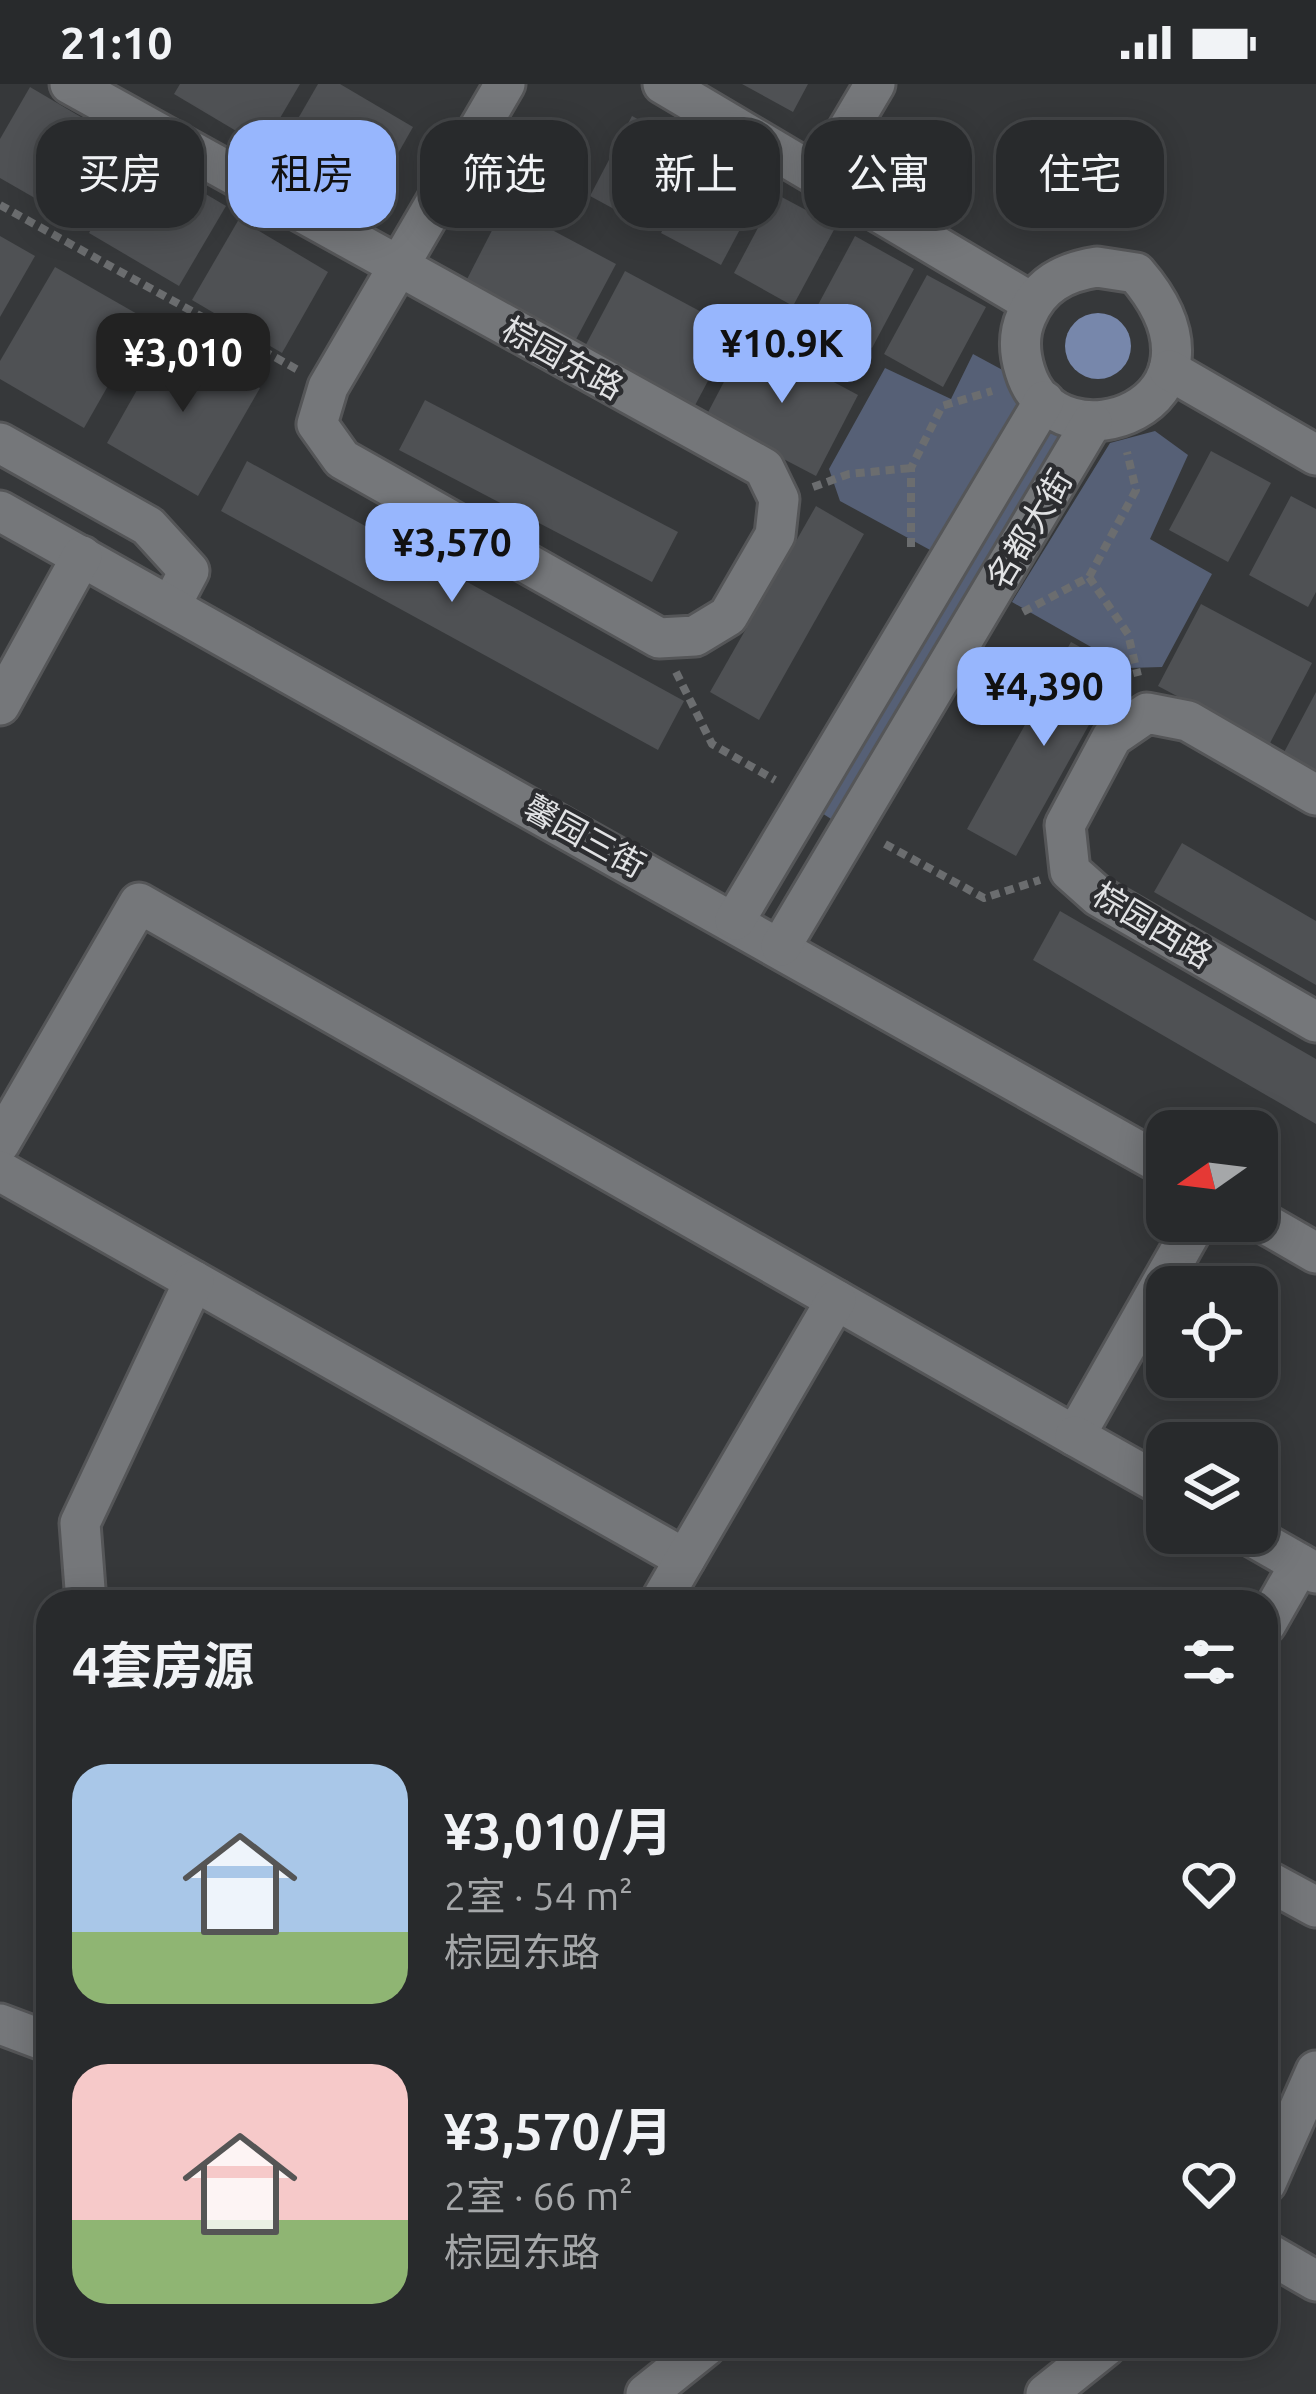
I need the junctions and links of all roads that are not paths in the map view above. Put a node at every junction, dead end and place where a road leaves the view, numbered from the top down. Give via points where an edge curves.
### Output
1 (70, 84) edge
2 (505, 84) edge
3 (663, 84) edge
4 (875, 84) edge
5 (854, 120) edge
6 (804, 168) edge
7 (905, 228) edge
8 (398, 268) junction
9 (1031, 303) junction
10 (1169, 370) junction
11 (1036, 391) junction
12 (1106, 420) junction
13 (0, 443) edge
14 (1316, 455) edge
15 (0, 511) edge
16 (82, 556) junction
17 (171, 605) junction
18 (0, 705) edge
19 (1316, 795) edge
20 (735, 920) junction
21 (781, 946) junction
22 (1316, 1022) edge
23 (0, 1143) edge
24 (1146, 1155) edge
25 (0, 1171) edge
26 (1278, 1231) edge
27 (1185, 1242) edge
28 (1316, 1253) edge
29 (194, 1281) junction
30 (836, 1300) junction
31 (1075, 1436) junction
32 (1146, 1476) edge
33 (1278, 1551) edge
34 (685, 1559) junction
35 (1308, 1568) edge
36 (85, 1590) edge
37 (667, 1590) edge
38 (1278, 1608) edge
39 (1278, 1886) edge
40 (1316, 1907) edge
41 (0, 2024) edge
42 (36, 2035) edge
43 (1316, 2072) edge
44 (1278, 2156) edge
45 (1278, 2259) edge
46 (1316, 2281) edge
47 (691, 2358) edge
48 (1091, 2358) edge
49 (646, 2394) edge
50 (1046, 2394) edge

1 - 8 street, 棕园东路
2 - 8 street
3 - 6 street
4 - 5 street
7 - 9 street
8 - 8 street, 棕园东路 via 328,387 317,424 342,458 659,638 695,635 728,616 775,535 779,499 764,468
9 - 10 street via 1073,271 1136,273 1170,322
9 - 11 street via 1020,354
10 - 12 street via 1141,408
10 - 14 street
11 - 12 street via 1066,416
11 - 20 street, 名都大街
12 - 21 street, 名都大街 via 868,835
13 - 17 street via 148,526 189,571
15 - 16 street, 馨园三街
16 - 17 street, 馨园三街
16 - 18 street
17 - 20 street, 馨园三街
19 - 22 street, 棕园西路 via 1188,721 1147,713 1112,737 1064,825 1070,871 1098,896
20 - 21 street, 馨园三街
21 - 24 street, 馨园三街
23 - 30 street via 139,903
25 - 29 street
26 - 28 street
27 - 31 street
29 - 34 street
29 - 36 street via 80,1523
30 - 31 street
30 - 34 street
31 - 32 street
33 - 35 street
34 - 37 street
35 - 38 street
39 - 40 street
41 - 42 street
43 - 44 street
45 - 46 street
47 - 49 street
48 - 50 street

